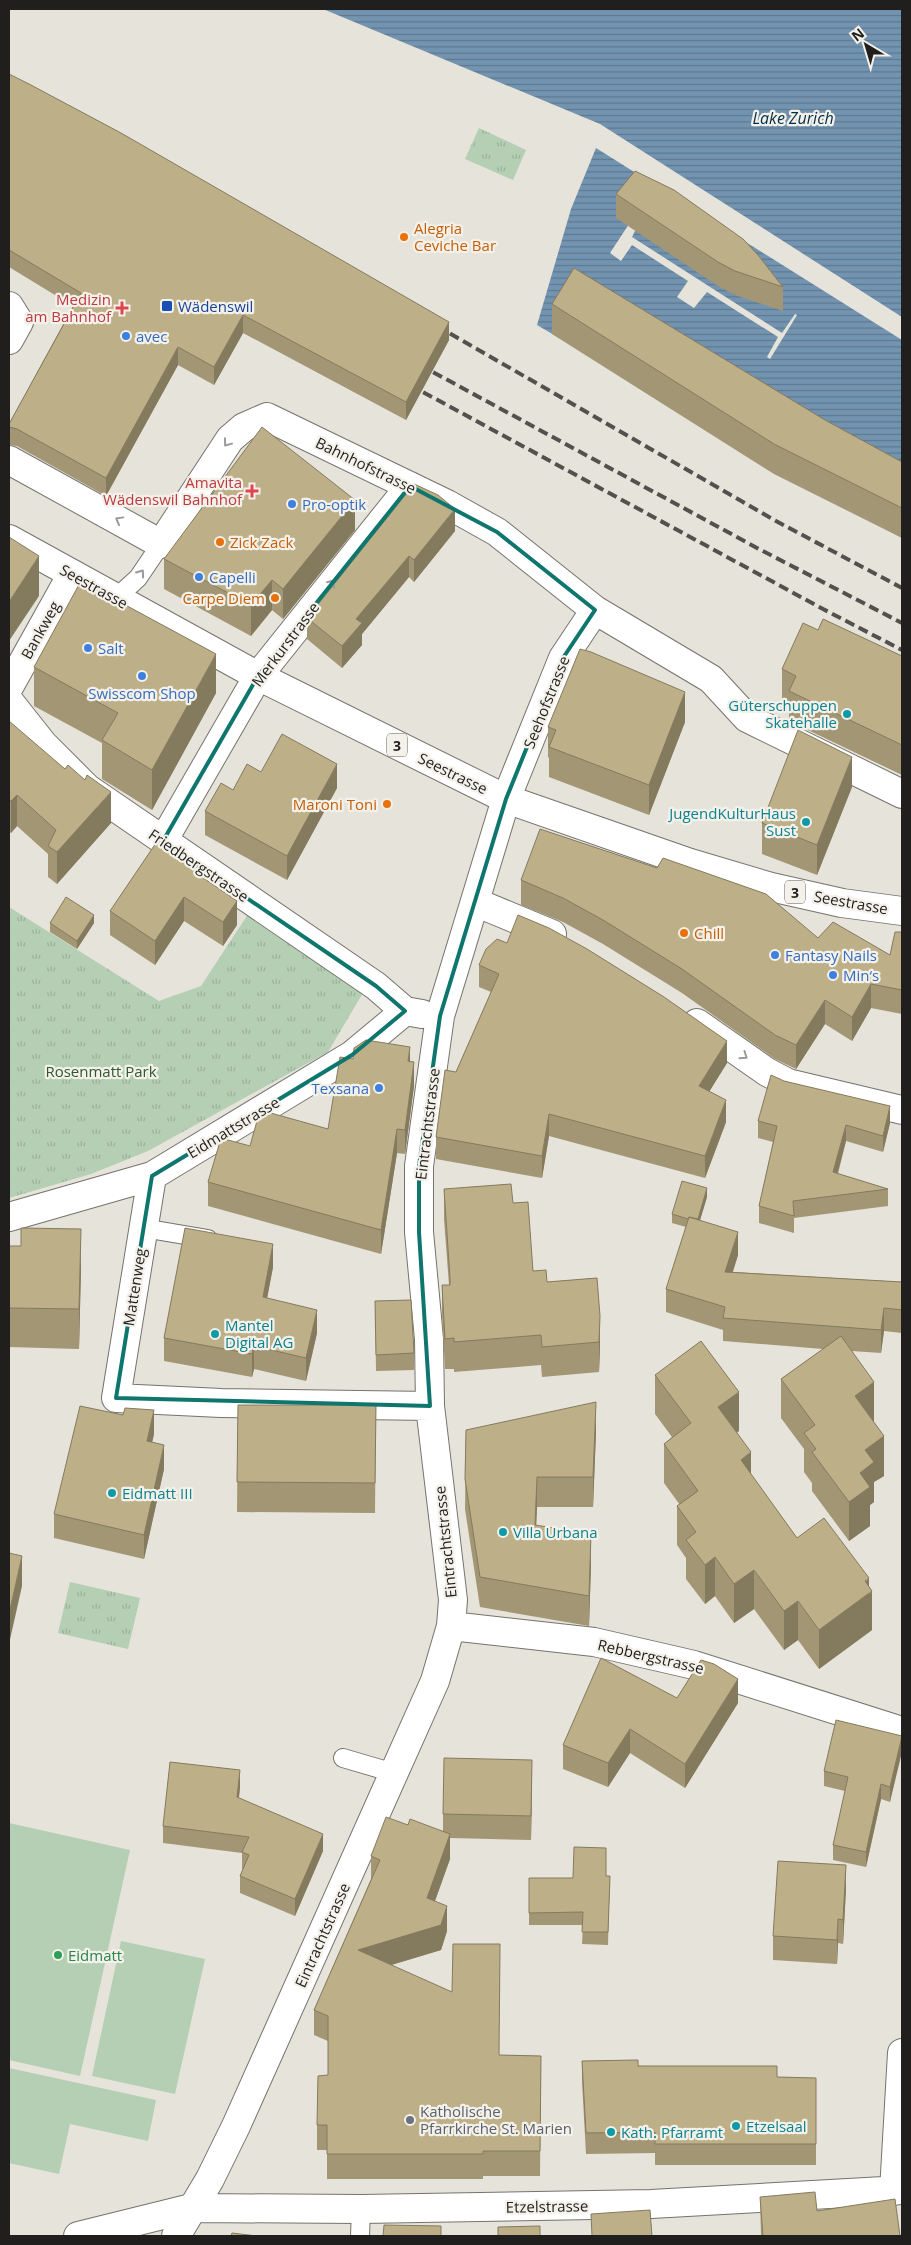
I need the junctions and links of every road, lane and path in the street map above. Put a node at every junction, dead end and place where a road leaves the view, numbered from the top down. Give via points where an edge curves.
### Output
1 (9, 306) edge
2 (9, 340) edge
3 (9, 460) edge
4 (410, 486) junction
5 (9, 539) edge
6 (161, 544) junction
7 (72, 574) junction
8 (116, 598) junction
9 (595, 610) junction
10 (258, 676) junction
11 (9, 687) edge
12 (9, 701) edge
13 (902, 794) edge
14 (506, 799) junction
15 (164, 841) junction
16 (475, 902) junction
17 (902, 911) edge
18 (572, 944) edge
19 (673, 1006) edge
20 (405, 1011) junction
21 (440, 1016) junction
22 (902, 1110) edge
23 (152, 1176) junction
24 (9, 1216) edge
25 (143, 1228) junction
26 (229, 1242) edge
27 (430, 1406) junction
28 (451, 1626) junction
29 (902, 1731) edge
30 (343, 1758) dead end
31 (394, 1773) junction
32 (902, 2053) edge
33 (898, 2191) edge
34 (191, 2208) junction
35 (361, 2209) junction
36 (78, 2236) edge
37 (176, 2236) edge
38 (360, 2236) edge

1 - 2 street via 19,322
6 -> 3 street
4 -> 6 street, Bahnhofstrasse via 267,417 244,427 230,439
4 - 9 street, Bahnhofstrasse via 497,532
10 -> 4 street, Merkurstrasse
5 - 7 street, Seestrasse / 3
8 -> 6 lane via 138,578
7 - 8 street, Seestrasse / 3
7 - 11 street, Bankweg
8 - 10 street, Seestrasse / 3
9 - 13 street, Bahnhofstrasse via 711,679 747,718
9 - 14 street, Seehofstrasse via 563,658
10 - 14 street, Seestrasse / 3
10 - 15 street, Merkurstrasse
12 - 15 street, Friedbergstrasse via 43,744 86,788
14 - 16 street, Eintrachtstrasse
14 - 17 street, Seestrasse / 3 via 690,864 842,903
15 - 20 street, Friedbergstrasse via 376,986
16 - 18 street
16 - 21 street, Eintrachtstrasse
19 -> 22 street via 767,1072 788,1083
20 - 21 street
20 - 23 street, Eidmattstrasse via 352,1055
21 - 27 street, Eintrachtstrasse via 420,1166 419,1232 429,1339
23 - 24 street, Eidmattstrasse
23 - 25 street, Mattenweg
25 - 26 lane
25 - 27 street, Mattenweg via 116,1398 221,1404
27 - 28 street, Eintrachtstrasse via 453,1600
28 - 29 street, Rebbergstrasse via 594,1642 685,1663
28 - 31 street, Eintrachtstrasse via 435,1681
30 - 31 lane
31 - 34 street, Eintrachtstrasse via 236,2126 210,2179
32 - 33 street
33 - 35 street, Etzelstrasse via 651,2204
34 - 35 street, Etzelstrasse
34 - 36 street, Etzelstrasse
34 - 37 street, Eintrachtstrasse
35 - 38 lane

